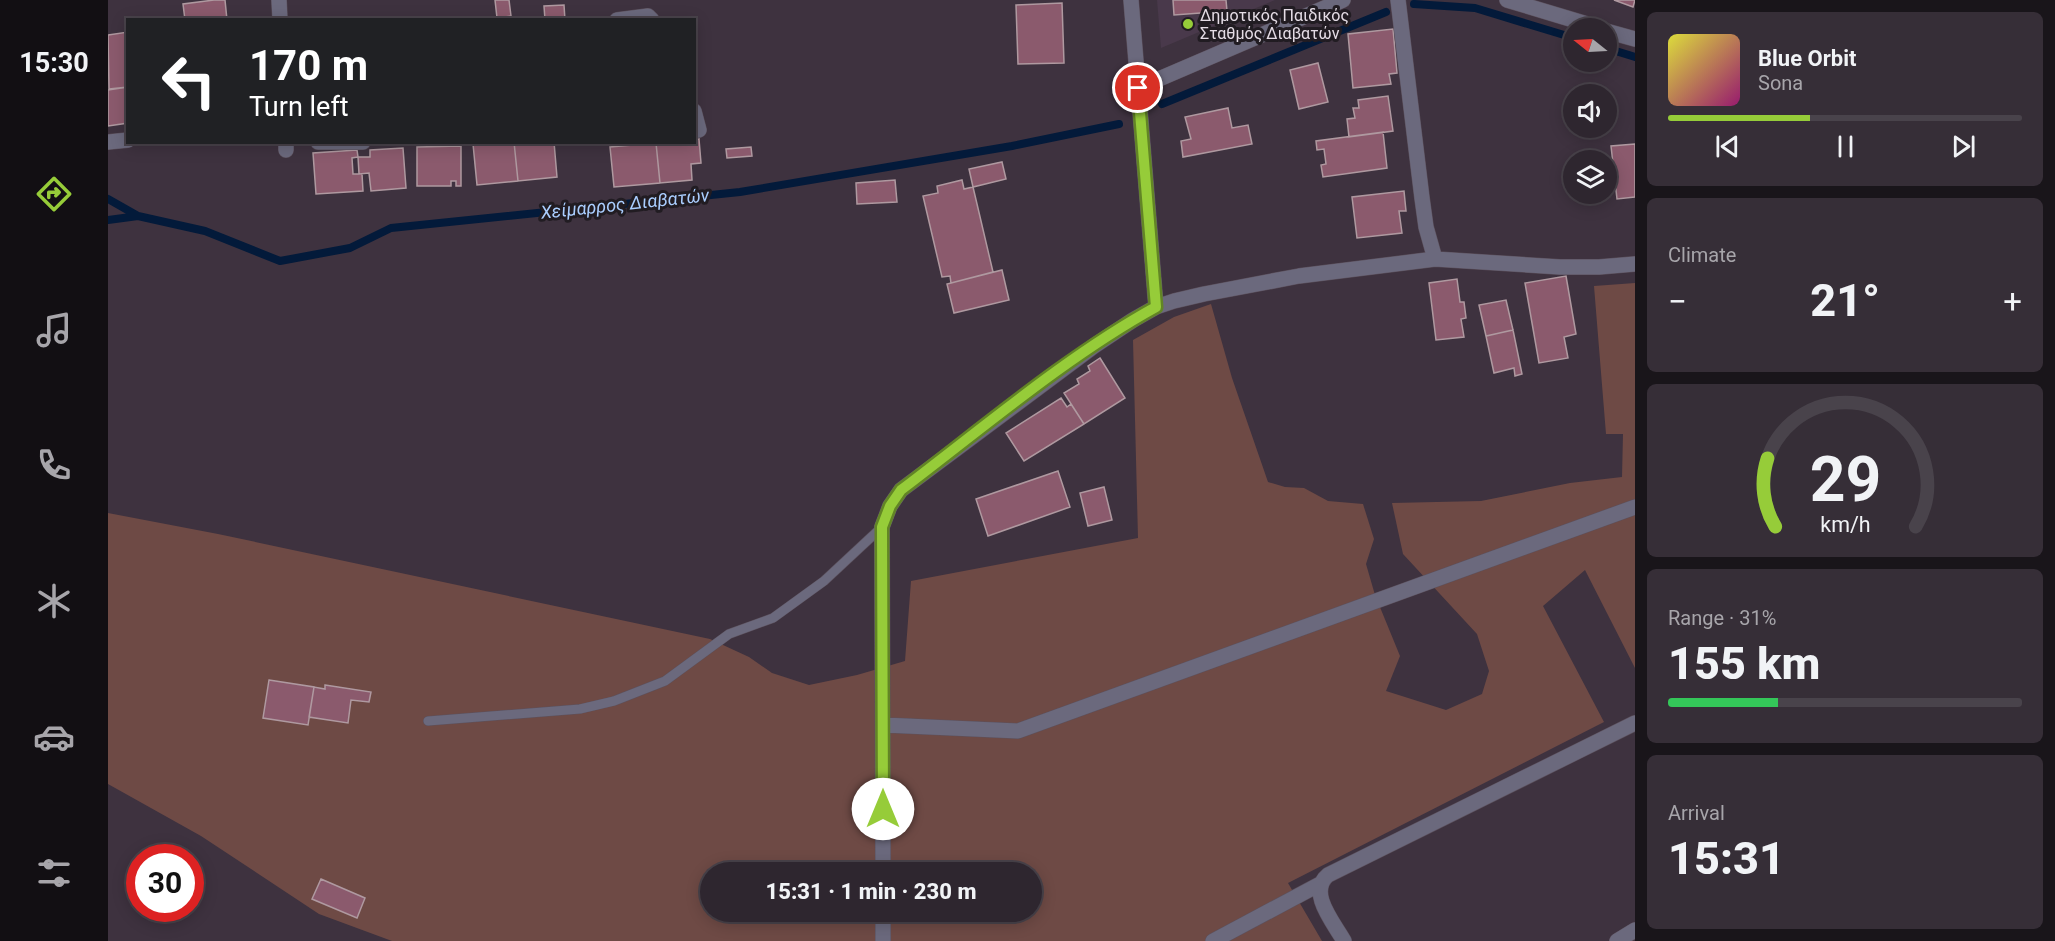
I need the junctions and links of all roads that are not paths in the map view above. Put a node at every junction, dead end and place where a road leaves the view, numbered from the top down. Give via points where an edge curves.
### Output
1 (279, 0) edge
2 (1131, 0) edge
3 (1343, 0) edge
4 (1398, 0) edge
5 (1507, 0) edge
6 (280, 18) edge
7 (632, 18) edge
8 (650, 18) edge
9 (1567, 18) edge
10 (1617, 34) edge
11 (1635, 39) edge
12 (1138, 88) junction
13 (126, 140) edge
14 (108, 142) edge
15 (1435, 258) junction
16 (1635, 264) edge
17 (1156, 307) junction
18 (1635, 507) edge
19 (882, 527) junction
20 (428, 721) dead end
21 (1635, 723) edge
22 (884, 725) junction
23 (883, 862) edge
24 (1320, 884) junction
25 (883, 922) edge
26 (1635, 930) edge
27 (883, 941) edge
28 (1213, 941) edge
29 (1344, 941) edge
30 (1617, 941) edge

1 - 6 street
2 - 12 street
3 - 12 street
4 - 15 street via 1426,227
5 - 9 street
7 - 8 street
10 - 11 street
12 - 17 street
13 - 14 street
15 - 16 street via 1560,267
15 - 17 street via 1289,278
17 - 19 street via 1056,373 901,490
18 - 22 street via 1018,731
19 - 20 lane via 824,581 773,618 729,634 665,681 614,701 580,709
19 - 22 street
21 - 24 street via 1328,875
22 - 23 street
24 - 28 street
24 - 29 street via 1319,897
25 - 27 street
26 - 30 street

